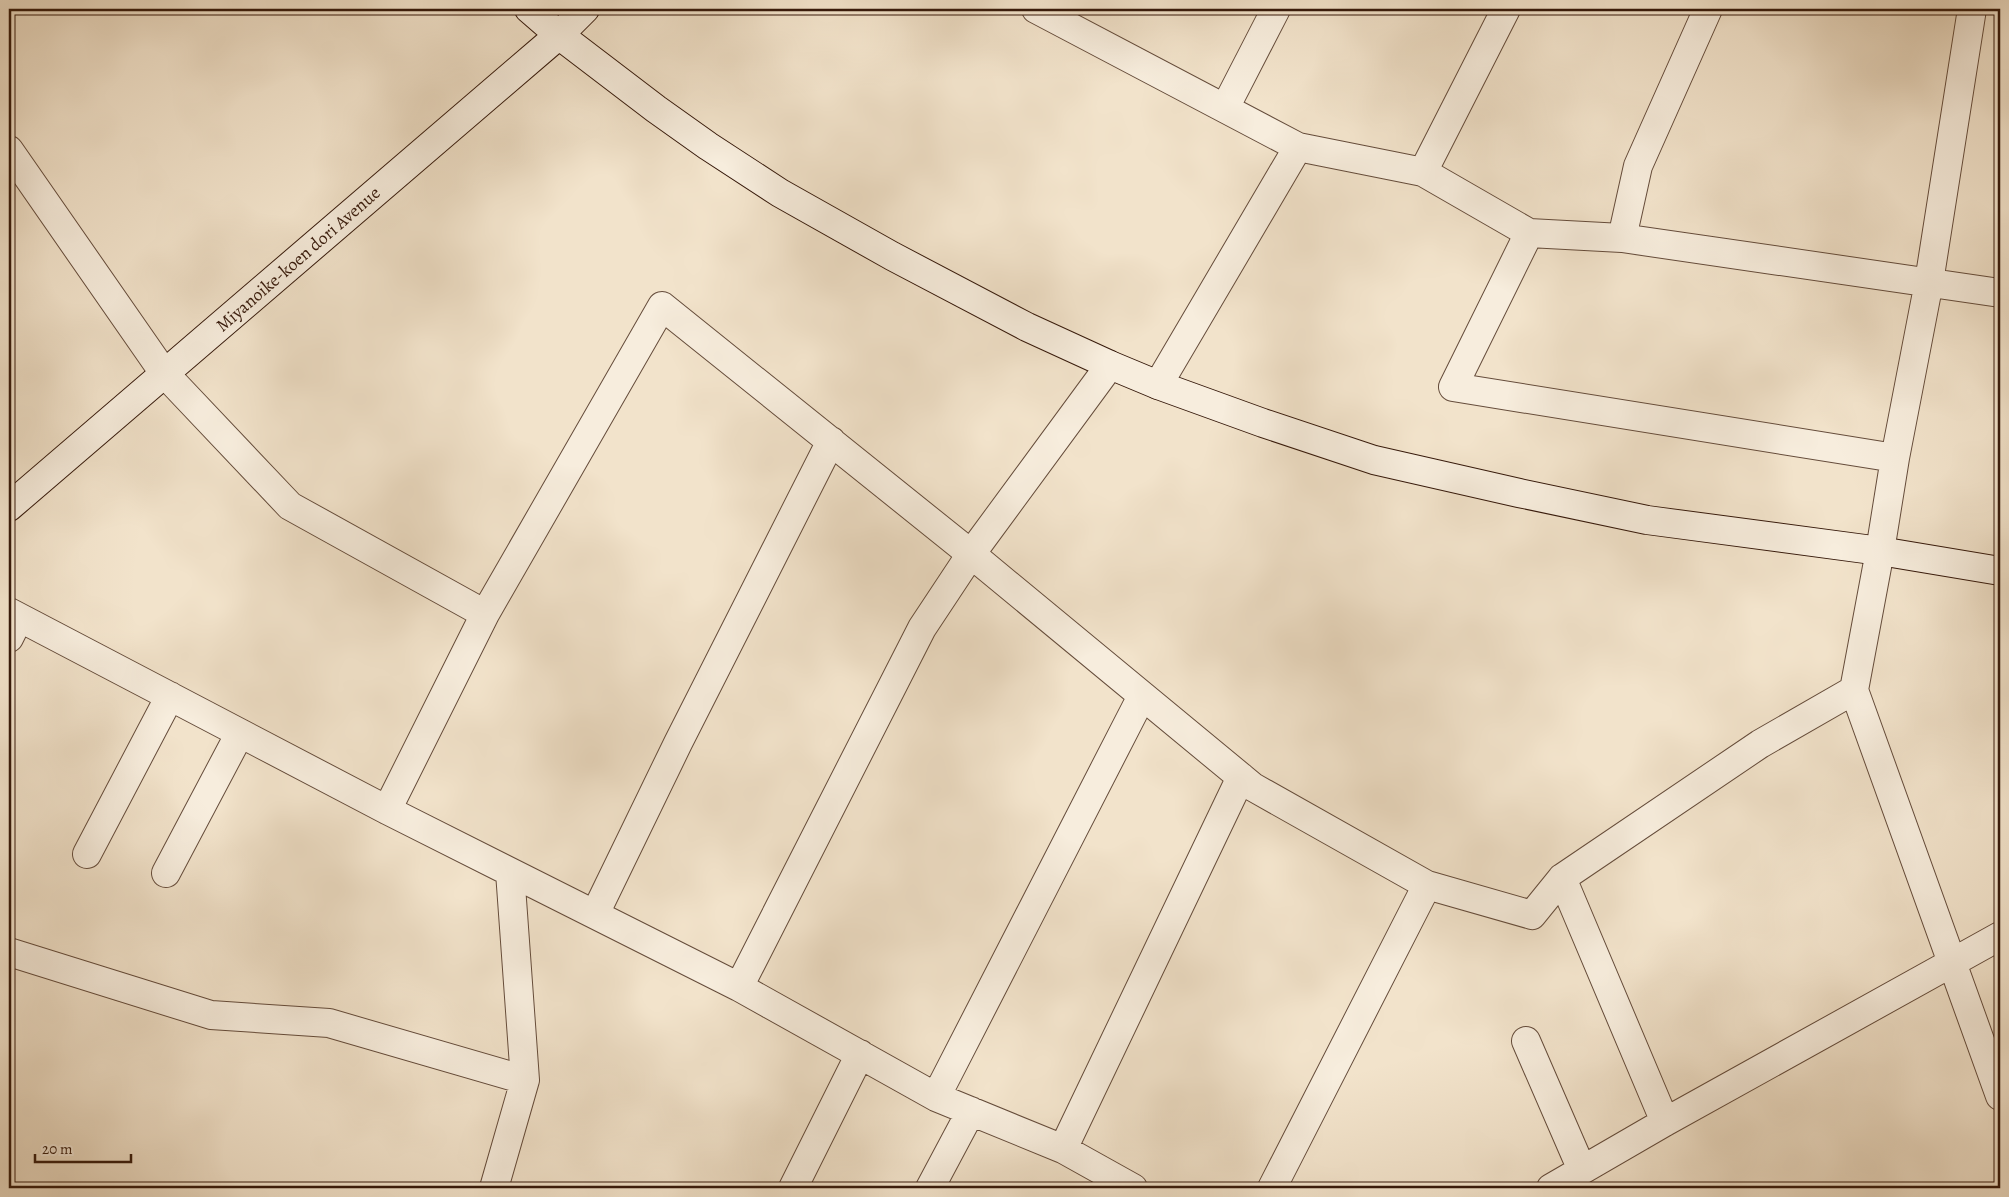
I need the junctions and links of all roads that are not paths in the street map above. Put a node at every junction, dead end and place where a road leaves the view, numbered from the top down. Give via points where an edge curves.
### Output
1 (529, 9) edge
2 (585, 9) edge
3 (1276, 9) edge
4 (1506, 9) edge
5 (1708, 9) edge
6 (1972, 9) edge
7 (1046, 11) edge
8 (559, 35) junction
9 (1225, 108) junction
10 (1298, 147) junction
11 (9, 150) edge
12 (1424, 172) junction
13 (1529, 233) junction
14 (1622, 238) junction
15 (1929, 282) junction
16 (2000, 293) edge
17 (1110, 365) junction
18 (164, 373) junction
19 (1158, 385) junction
20 (831, 442) junction
21 (1895, 458) junction
22 (9, 507) edge
23 (1880, 551) junction
24 (971, 554) junction
25 (2000, 571) edge
26 (485, 614) junction
27 (12, 623) edge
28 (1854, 690) junction
29 (170, 696) junction
30 (1142, 696) junction
31 (240, 733) junction
32 (1241, 777) junction
33 (387, 810) junction
34 (87, 854) dead end
35 (510, 872) junction
36 (166, 873) dead end
37 (1562, 878) junction
38 (1427, 885) junction
39 (595, 914) junction
40 (2000, 936) edge
41 (9, 952) edge
42 (1953, 962) junction
43 (739, 986) junction
44 (1526, 1041) dead end
45 (860, 1054) junction
46 (525, 1080) junction
47 (2000, 1096) edge
48 (936, 1097) junction
49 (971, 1111) junction
50 (1665, 1122) junction
51 (1063, 1149) junction
52 (1582, 1170) junction
53 (494, 1188) edge
54 (793, 1188) edge
55 (930, 1188) edge
56 (1133, 1188) edge
57 (1272, 1188) edge
58 (1551, 1188) edge

1 - 8 street
2 - 8 street, Miyanoike-koen dori Avenue
3 - 9 street
4 - 12 street
5 - 14 street via 1638,166
6 - 15 street
7 - 9 street
8 - 17 street via 708,146 780,193 1019,323
8 - 18 street, Miyanoike-koen dori Avenue
9 - 10 street
10 - 12 street
10 - 19 street
11 - 18 street
12 - 13 street
13 - 14 street
13 - 21 street via 1453,387
14 - 15 street
15 - 16 street
15 - 21 street
17 - 19 street
17 - 24 street
18 - 22 street, Miyanoike-koen dori Avenue
18 - 26 street via 290,506
19 - 23 street via 1374,460 1519,494 1647,520
20 - 24 street
20 - 26 street via 662,306
20 - 39 street
21 - 23 street
23 - 25 street
23 - 28 street
24 - 30 street
24 - 43 street via 922,628
26 - 33 street
27 - 29 street
28 - 37 street via 1760,744
28 - 42 street
29 - 31 street
29 - 34 street
30 - 32 street
30 - 48 street
31 - 33 street
31 - 36 street
32 - 38 street via 1253,787
32 - 51 street
33 - 35 street
35 - 39 street
35 - 46 street
37 - 38 street via 1532,915
37 - 50 street
38 - 57 street
39 - 43 street
40 - 42 street
41 - 46 street via 211,1015 328,1023
42 - 47 street
42 - 50 street
43 - 45 street
44 - 52 street
45 - 48 street
45 - 54 street
46 - 53 street
48 - 49 street
49 - 51 street
49 - 55 street
50 - 52 street
51 - 56 street
52 - 58 street

